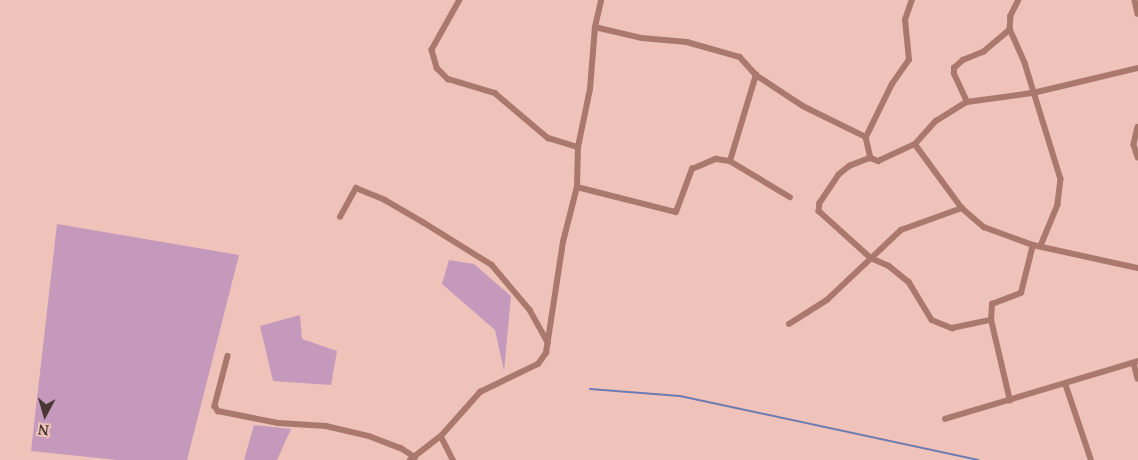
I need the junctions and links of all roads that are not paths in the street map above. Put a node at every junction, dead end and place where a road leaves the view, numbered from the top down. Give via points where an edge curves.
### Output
1 (460, 0) edge
2 (601, 0) edge
3 (912, 0) edge
4 (1019, 0) edge
5 (1135, 0) edge
6 (1138, 14) edge
7 (595, 27) junction
8 (1010, 29) junction
9 (1138, 68) edge
10 (756, 75) junction
11 (1033, 93) junction
12 (967, 102) junction
13 (1138, 127) edge
14 (866, 136) junction
15 (915, 144) junction
16 (578, 147) junction
17 (1138, 157) edge
18 (871, 158) junction
19 (730, 161) junction
20 (577, 187) junction
21 (790, 197) dead end
22 (962, 208) junction
23 (340, 217) dead end
24 (1034, 245) junction
25 (1041, 246) junction
26 (871, 258) junction
27 (1138, 268) edge
28 (991, 320) junction
29 (789, 324) dead end
30 (548, 342) junction
31 (228, 356) dead end
32 (1136, 362) edge
33 (1138, 379) edge
34 (1066, 385) junction
35 (1010, 401) junction
36 (945, 419) dead end
37 (441, 436) junction
38 (413, 458) edge
39 (1091, 459) edge
40 (453, 460) edge

1 - 16 street via 432,50 437,68 448,79 495,93 548,138
2 - 7 street
3 - 14 street via 905,20 909,60 892,84
4 - 8 street via 1011,16
5 - 6 street
7 - 10 street via 642,38 687,42 740,56
7 - 16 street via 590,89
8 - 11 street via 1025,63
8 - 12 street via 983,52 963,60 954,68
9 - 11 street
10 - 14 street via 804,106
10 - 19 street
11 - 12 street
11 - 25 street via 1061,178 1058,205
12 - 15 street via 936,121
13 - 17 street via 1134,145
14 - 18 street
15 - 18 street via 882,161
15 - 22 street
16 - 20 street
18 - 26 street via 839,174 818,209
19 - 20 street via 716,160 692,169 676,212
19 - 21 street
20 - 30 street via 563,242
22 - 24 street via 984,227
22 - 26 street via 901,230
23 - 30 street via 353,190 358,188 423,222 492,265 530,310
24 - 25 street
24 - 28 street via 1024,289 1015,296 995,301
25 - 27 street
26 - 28 street via 889,266 909,282 932,320 942,326
26 - 29 street via 827,300
28 - 35 street
30 - 37 street via 546,353 538,364 480,392
31 - 38 street via 214,406 218,411 343,430 401,448
32 - 33 street
32 - 34 street
34 - 35 street
34 - 39 street
35 - 36 street
37 - 38 street
37 - 40 street

